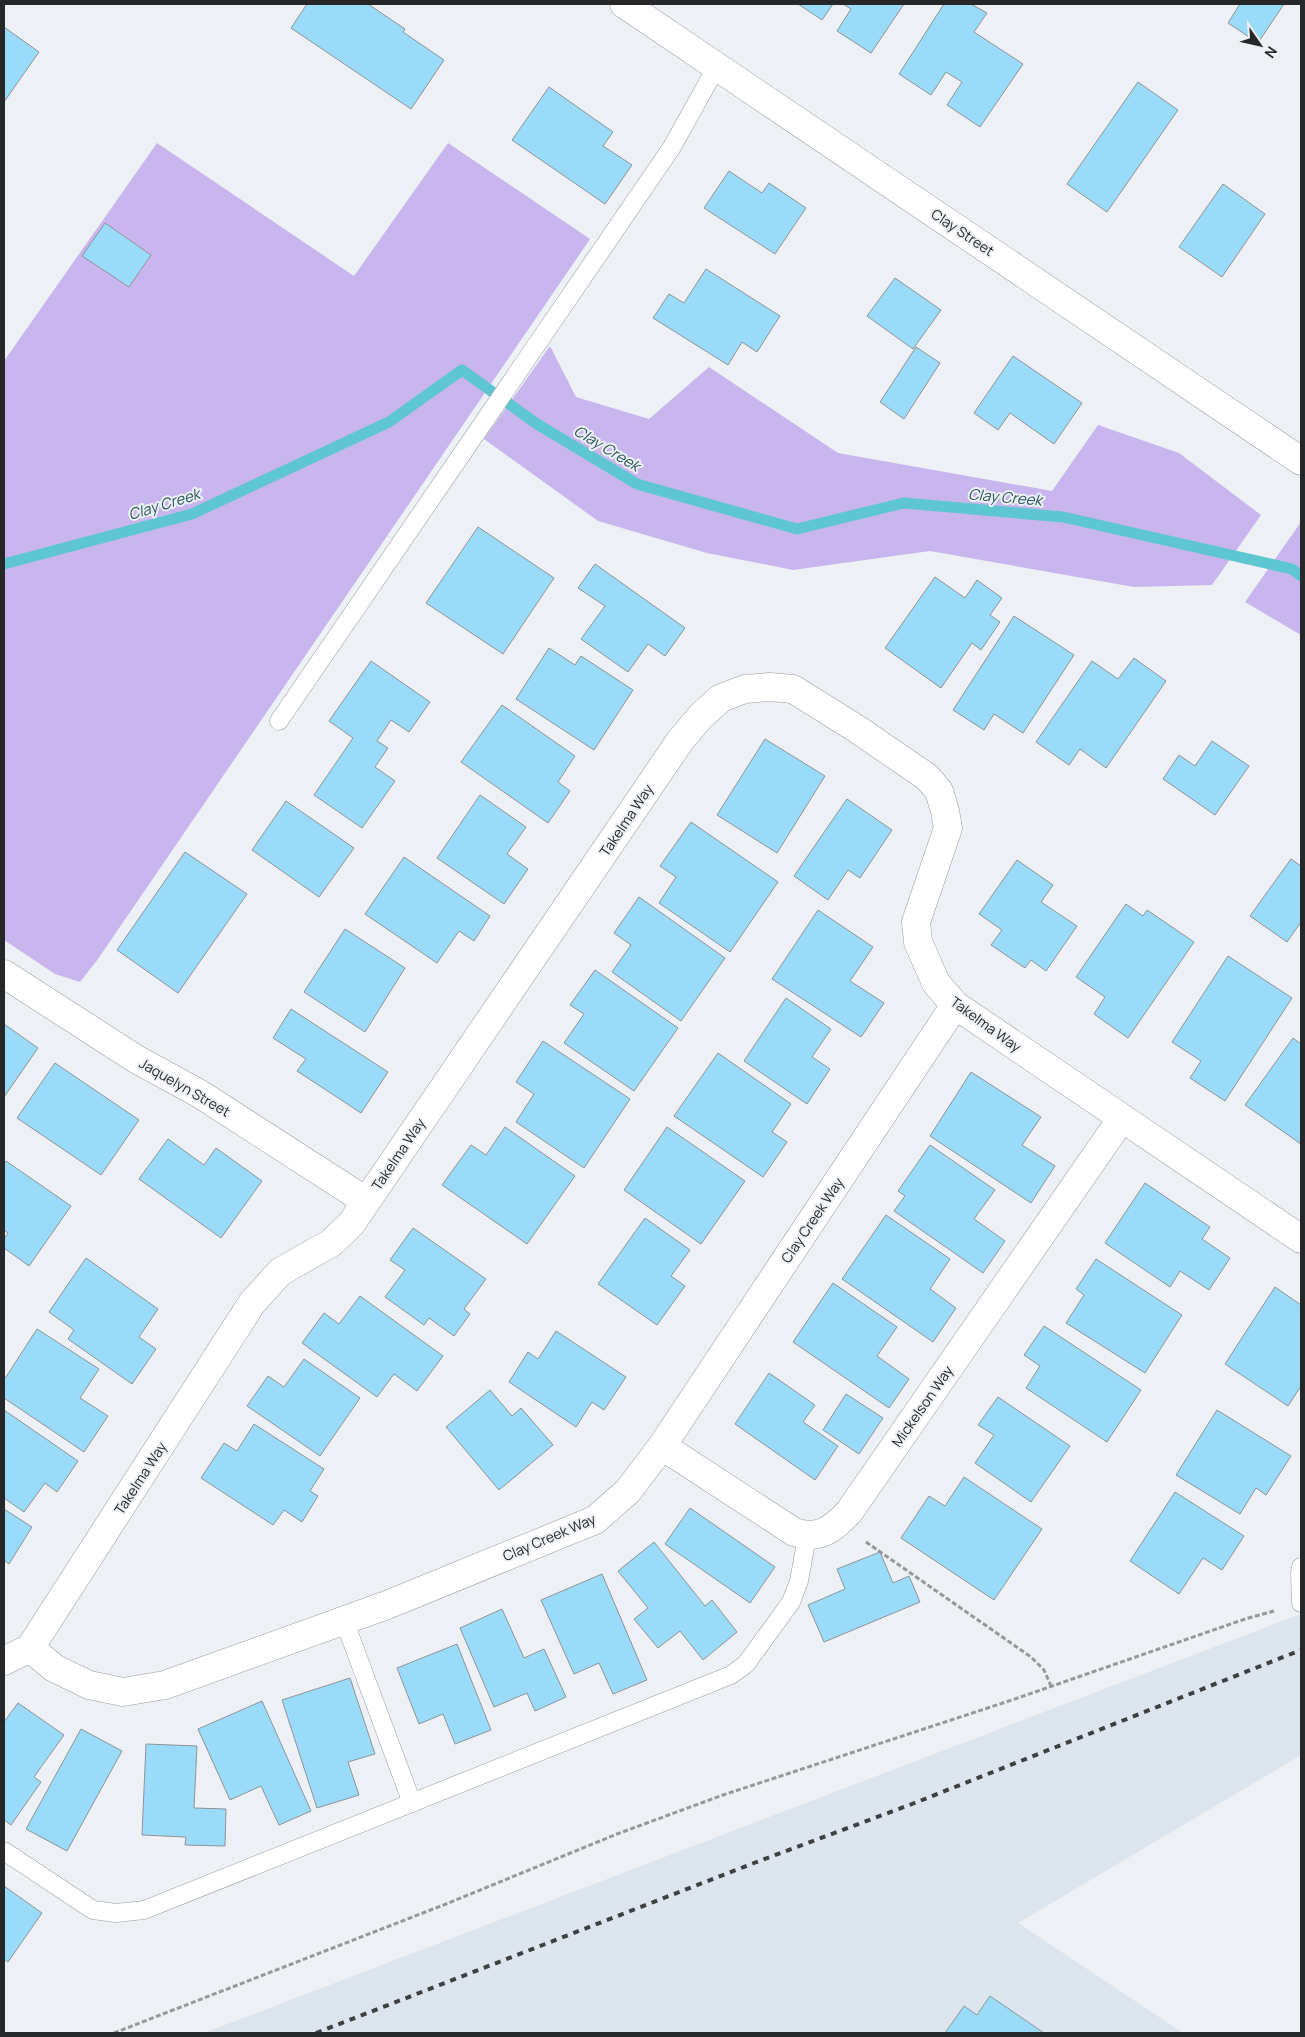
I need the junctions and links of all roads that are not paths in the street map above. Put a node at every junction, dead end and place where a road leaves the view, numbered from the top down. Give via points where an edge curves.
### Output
1 (624, 4) edge
2 (717, 66) junction
3 (1301, 461) edge
4 (279, 721) dead end
5 (4, 974) edge
6 (955, 1005) junction
7 (1122, 1118) junction
8 (366, 1201) junction
9 (1301, 1239) edge
10 (662, 1446) junction
11 (807, 1536) junction
12 (1301, 1567) edge
13 (1301, 1603) edge
14 (344, 1620) junction
15 (30, 1648) junction
16 (4, 1661) edge
17 (412, 1803) junction
18 (4, 1851) edge

1 - 2 street, Clay Street
2 - 3 street, Clay Street
2 - 4 lane via 672,147
5 - 8 street, Jaquelyn Street
6 - 7 street, Takelma Way
6 - 8 street, Takelma Way via 936,983 918,942 916,922 948,828 939,791 927,777 792,689 745,689 721,698 680,741
6 - 10 street, Clay Creek Way
7 - 9 street, Takelma Way
7 - 11 street, Mickelson Way via 849,1512 824,1533
8 - 15 street, Takelma Way via 351,1224 331,1244 280,1272 252,1303
10 - 11 street via 783,1526
10 - 14 street, Clay Creek Way via 628,1491 595,1520
11 - 17 lane via 799,1582 791,1602 746,1664 731,1675
12 - 13 lane
14 - 15 street, Clay Creek Way via 165,1685 123,1692 89,1685 54,1668
14 - 17 lane
15 - 16 street
17 - 18 lane via 144,1910 116,1913 93,1910

